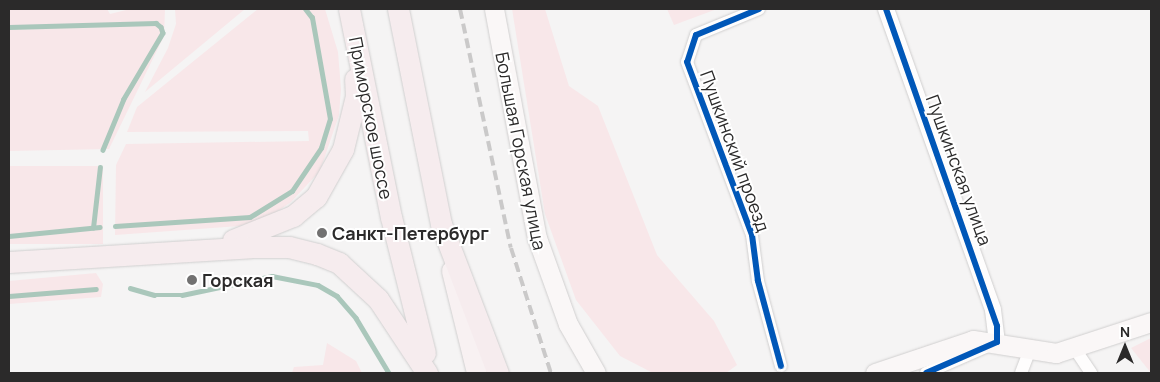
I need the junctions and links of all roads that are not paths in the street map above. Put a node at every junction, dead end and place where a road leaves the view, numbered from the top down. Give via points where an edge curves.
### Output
1 (398, 9) edge
2 (494, 9) edge
3 (760, 9) edge
4 (886, 9) edge
5 (351, 18) edge
6 (441, 224) junction
7 (206, 248) junction
8 (9, 262) edge
9 (1151, 322) edge
10 (997, 342) junction
11 (1075, 348) junction
12 (1029, 352) junction
13 (782, 366) dead end
14 (593, 370) edge
15 (427, 373) edge
16 (431, 373) edge
17 (477, 373) edge
18 (498, 373) edge
19 (875, 373) edge
20 (926, 373) edge
21 (1021, 373) edge
22 (1091, 373) edge

1 - 6 highway
2 - 14 main road, Большая Горская улица via 537,238 549,280
3 - 13 street, Пушкинский проезд via 696,35 687,62 752,236 758,281
4 - 10 street, Пушкинская улица via 993,310
5 - 7 highway via 356,96 343,149 316,197 268,229
5 - 16 highway, Приморское шоссе via 391,217
6 - 17 main road
6 - 18 highway
7 - 8 highway
7 - 15 highway via 289,247 339,263 378,299
9 - 11 main road
10 - 12 main road
10 - 19 main road via 973,340
10 - 20 street
11 - 12 main road
11 - 22 street
12 - 21 street

